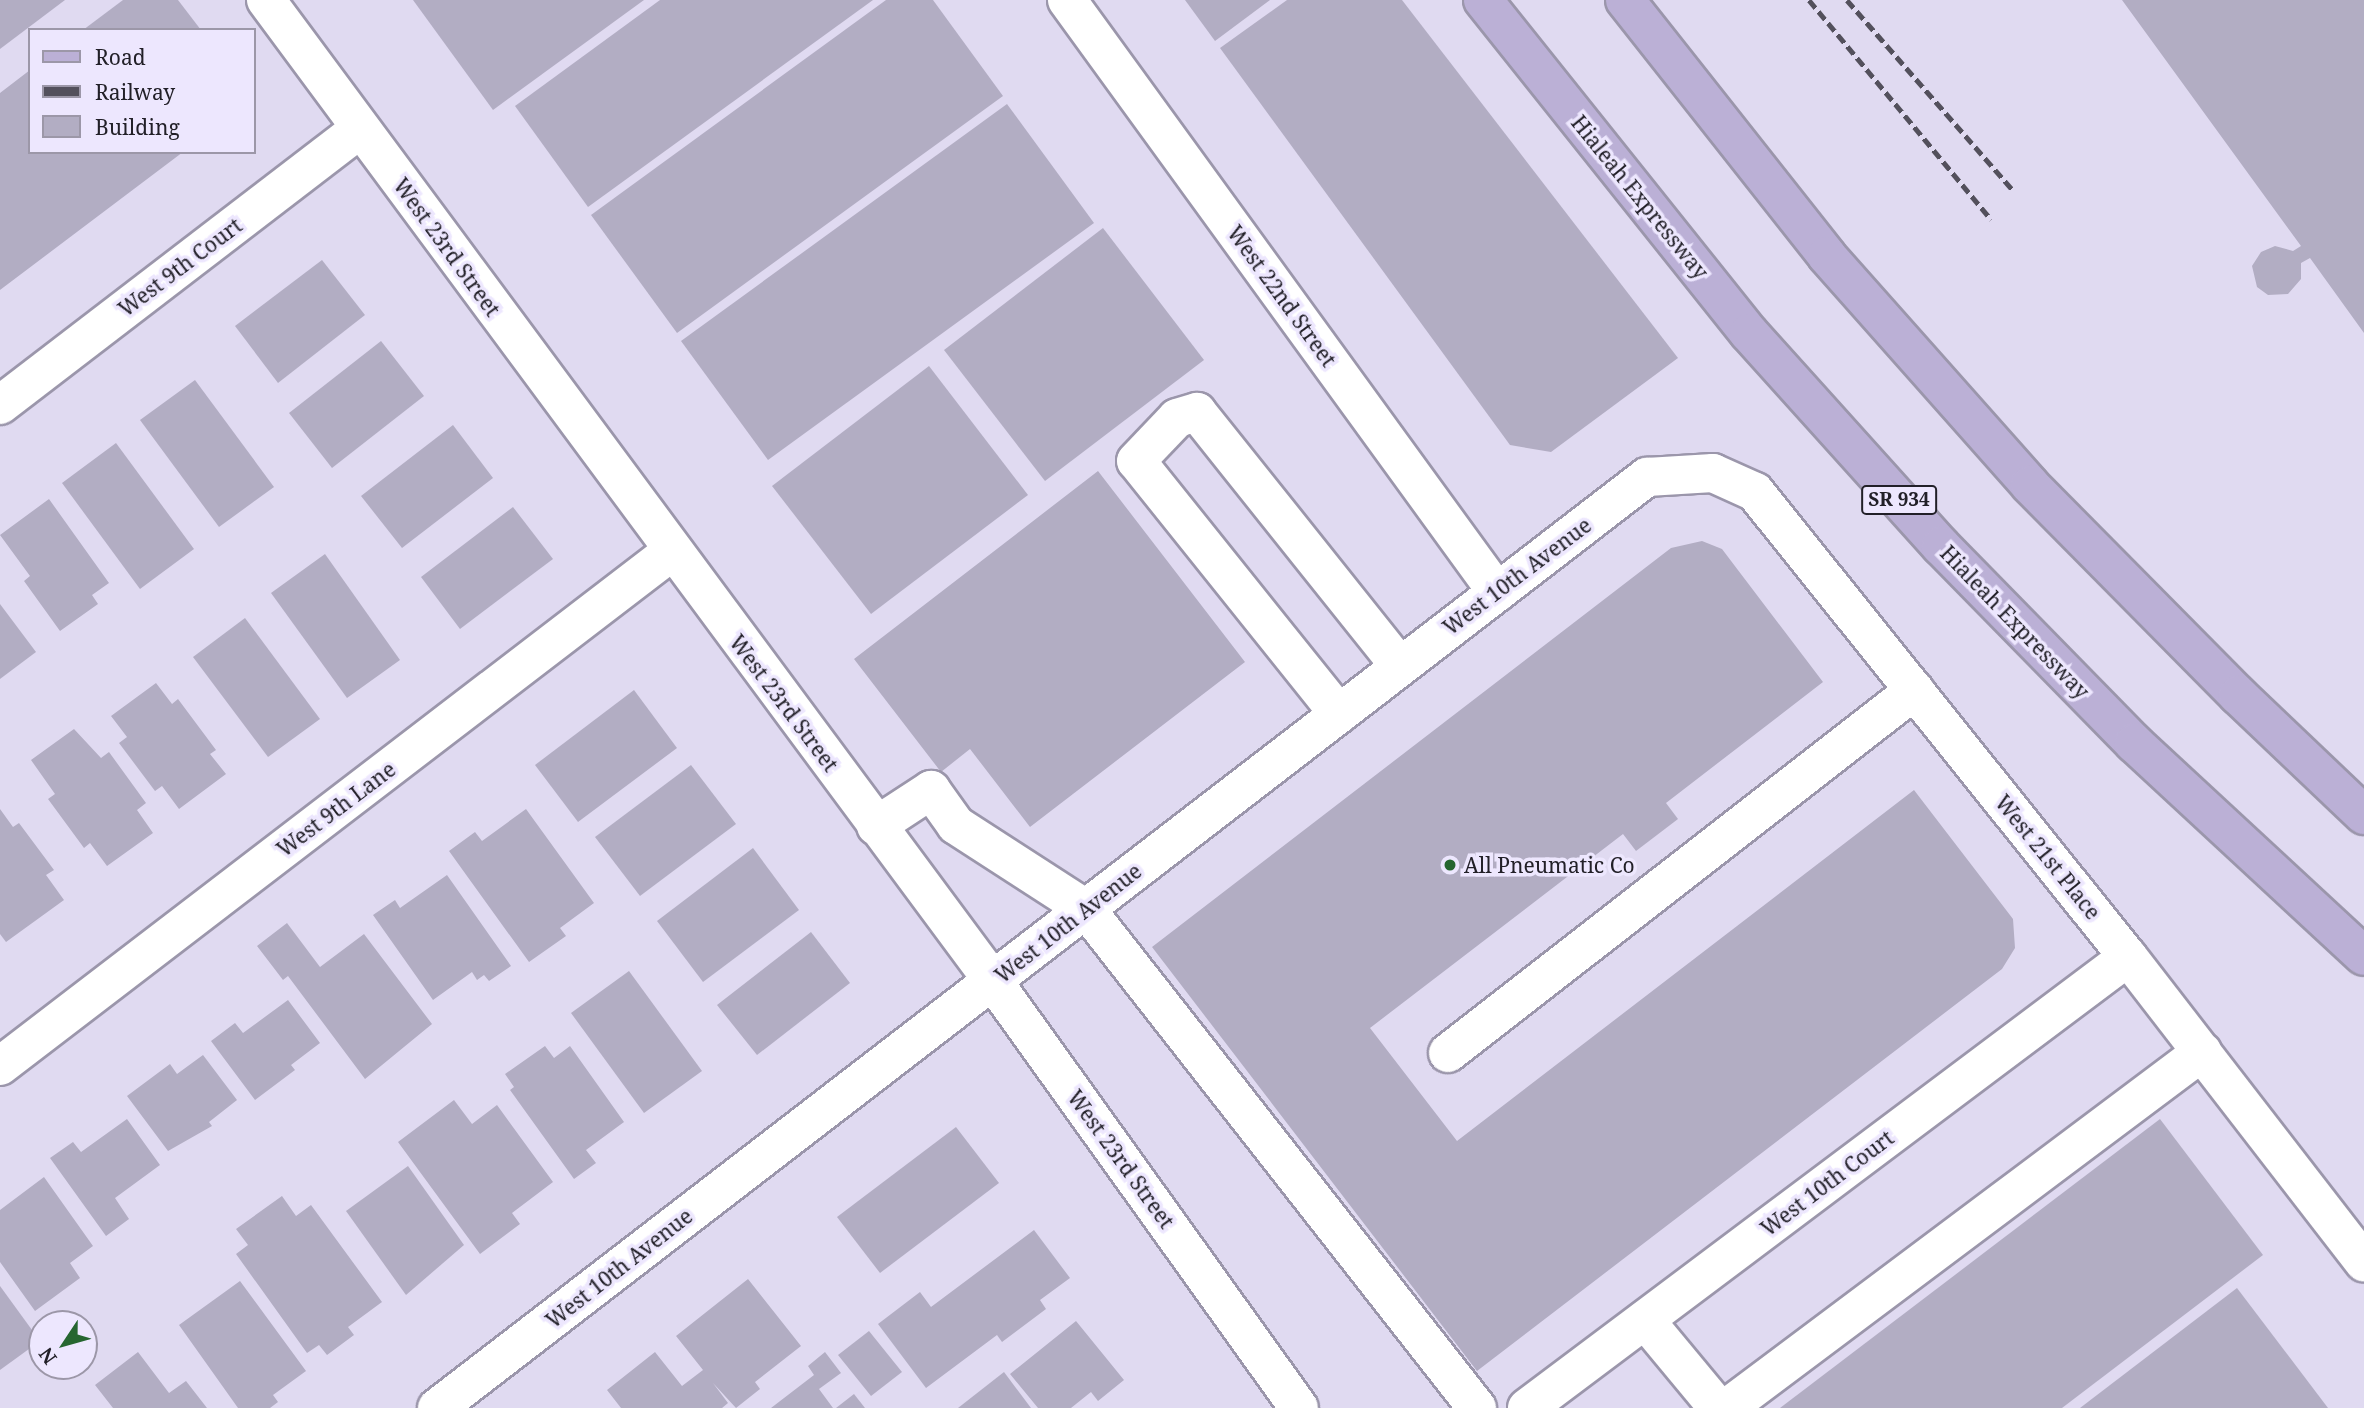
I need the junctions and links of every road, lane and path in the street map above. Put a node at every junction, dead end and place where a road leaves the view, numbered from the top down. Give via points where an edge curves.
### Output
1 (265, 0) edge
2 (1067, 0) edge
3 (1483, 0) edge
4 (1625, 0) edge
5 (360, 129) junction
6 (0, 405) edge
7 (1713, 472) joint
8 (671, 552) junction
9 (1497, 592) junction
10 (1400, 666) junction
11 (1914, 690) junction
12 (1339, 714) junction
13 (2364, 815) edge
14 (876, 826) junction
15 (1086, 909) junction
16 (2364, 956) edge
17 (2128, 957) junction
18 (993, 981) junction
19 (2202, 1052) junction
20 (1448, 1053) dead end
21 (0, 1066) edge
22 (2364, 1262) edge
23 (1645, 1320) junction
24 (460, 1401) edge
25 (1299, 1408) edge
26 (1477, 1408) edge
27 (1527, 1408) edge
28 (1718, 1408) edge
29 (1727, 1408) edge

1 - 5 street, West 23rd Street
2 - 9 street, West 22nd Street
3 - 16 main road, Hialeah Expressway / SR 934 via 1749,333 1941,546 2134,743
4 - 13 main road via 1827,256 2030,485
5 - 6 street, West 9th Court
5 - 8 street, West 23rd Street
7 - 9 street, West 10th Avenue via 1647,477
7 - 11 street, West 21st Place via 1755,492
8 - 14 street, West 23rd Street
8 - 21 street, West 9th Lane
9 - 10 street, West 10th Avenue
10 - 12 street, West 10th Avenue
10 - 12 street via 1197,412 1177,418 1136,461
11 - 17 street, West 21st Place
11 - 20 street
12 - 15 street, West 10th Avenue
14 - 15 street via 931,790 956,825
14 - 18 street, West 23rd Street
15 - 18 street, West 10th Avenue
15 - 26 street
17 - 19 street, West 21st Place
17 - 23 street, West 10th Court
18 - 24 street, West 10th Avenue
18 - 25 street, West 23rd Street
19 - 22 street, West 21st Place
19 - 29 street
23 - 27 street, West 10th Court
23 - 28 street

